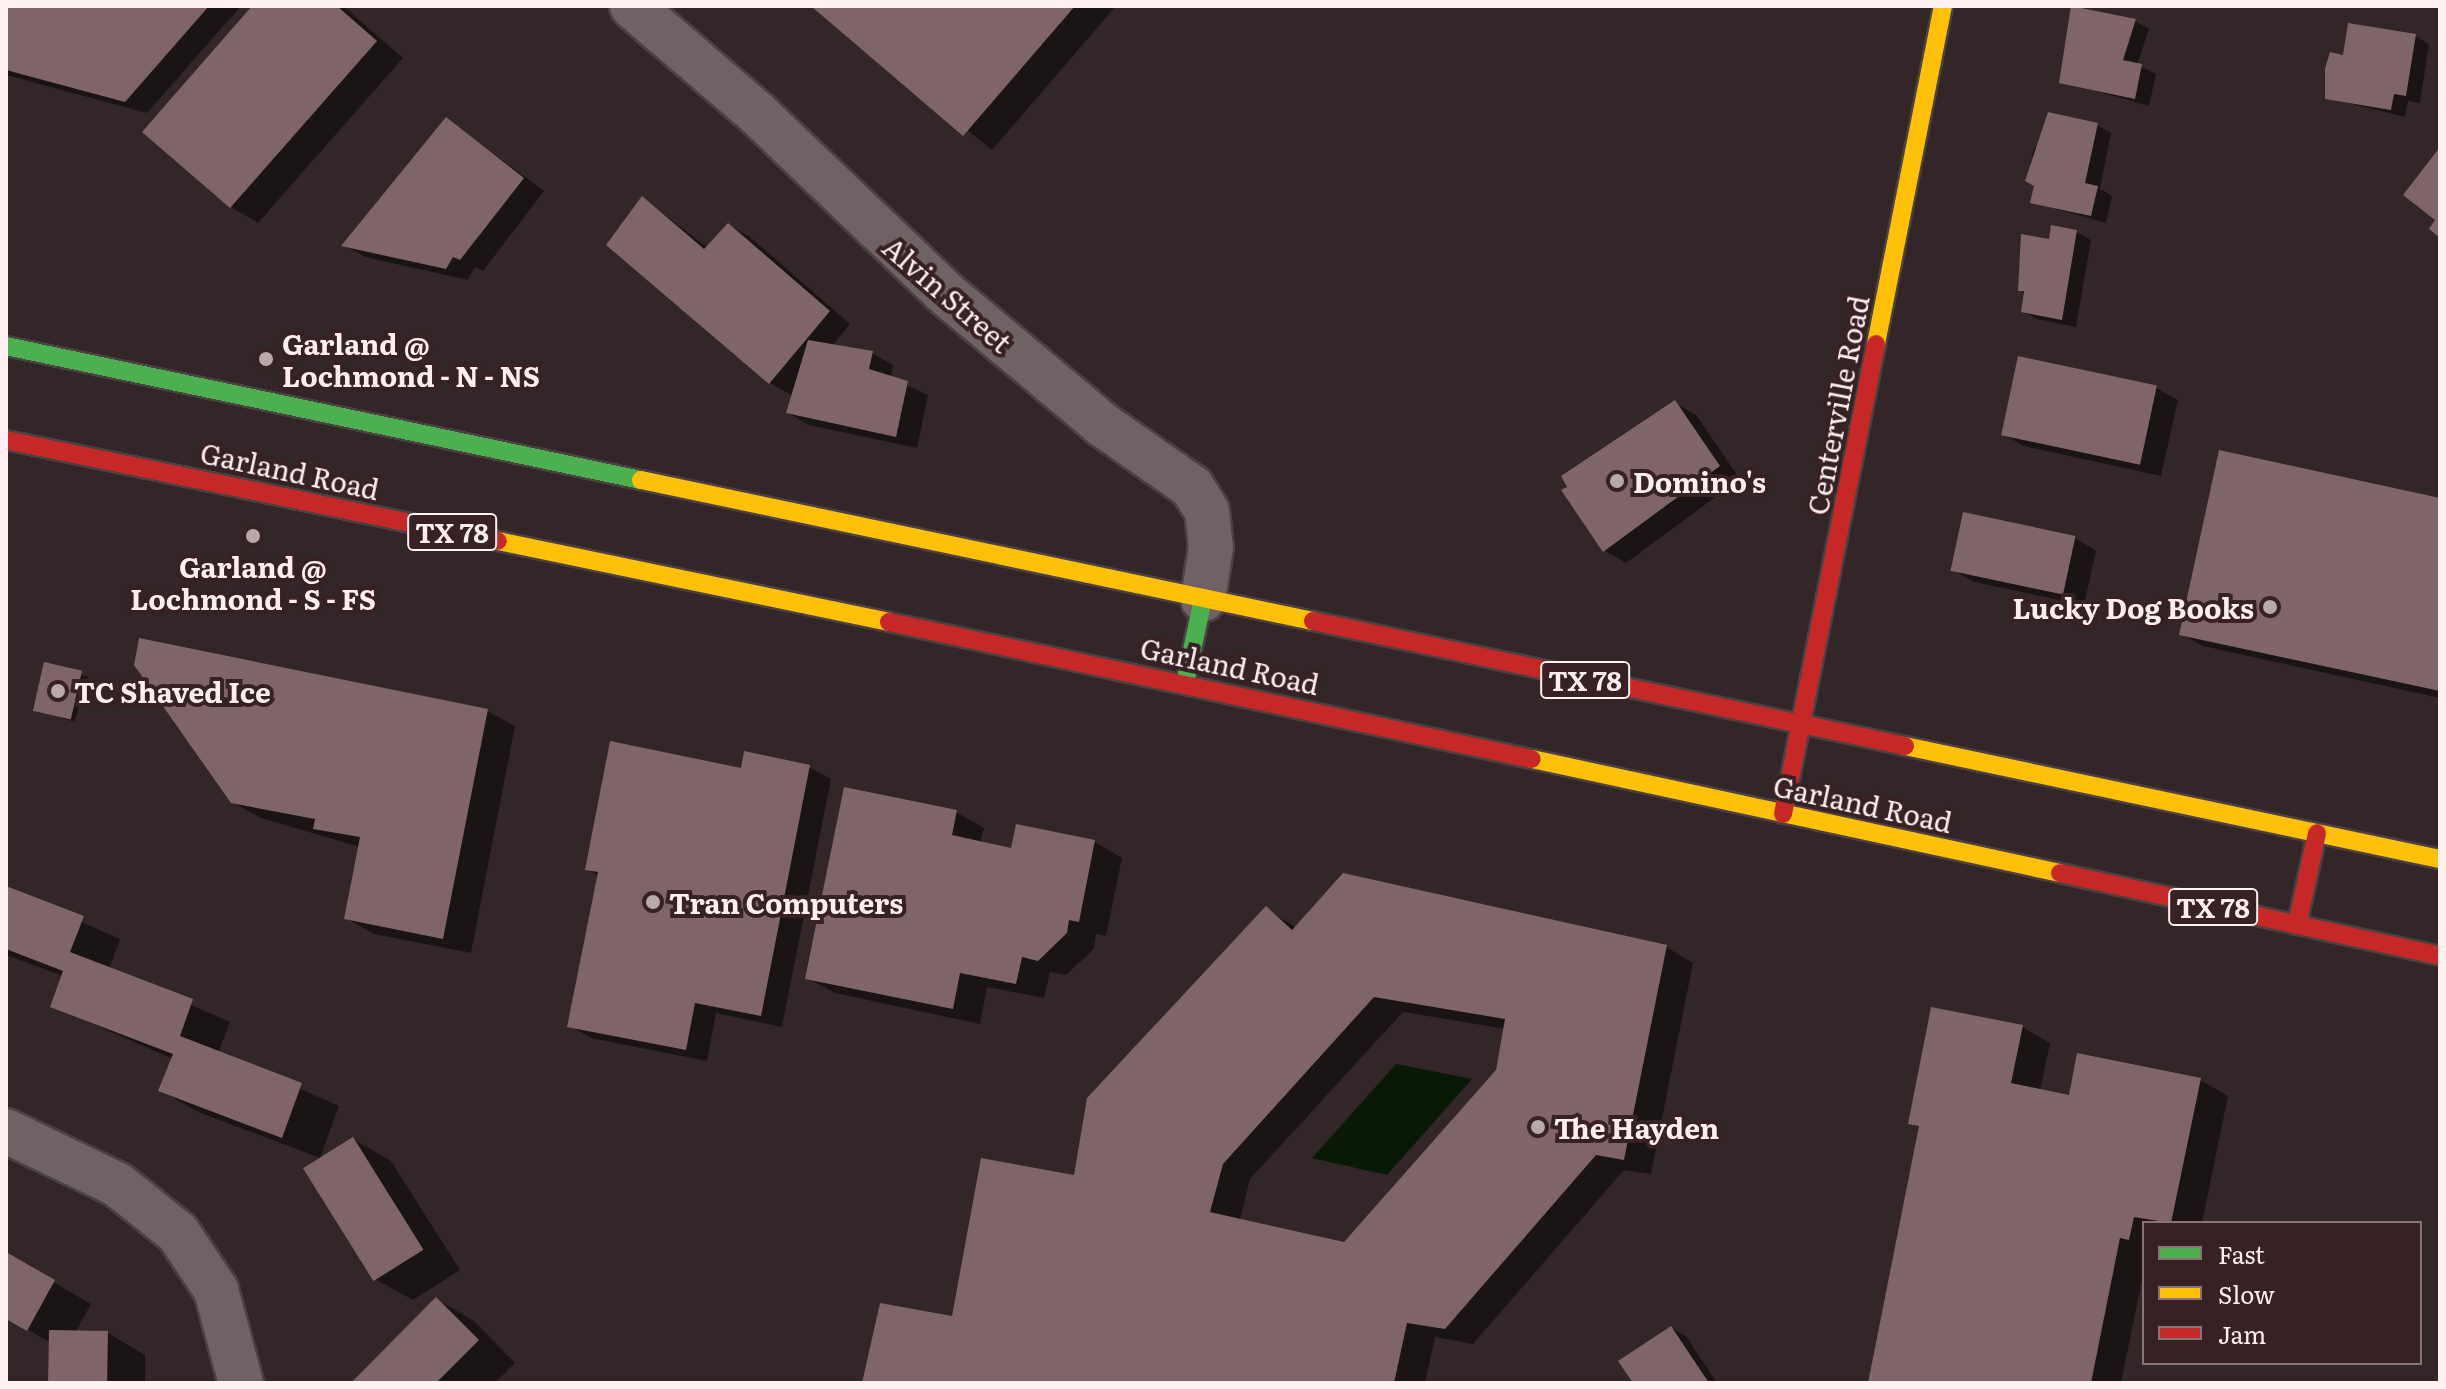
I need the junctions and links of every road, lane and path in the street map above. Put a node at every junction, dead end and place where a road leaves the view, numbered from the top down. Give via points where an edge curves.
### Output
1 (632, 6) edge
2 (1943, 6) edge
3 (6, 346) edge
4 (6, 440) edge
5 (1203, 599) junction
6 (1185, 683) junction
7 (1800, 727) junction
8 (1783, 814) junction
9 (2317, 833) junction
10 (2440, 859) edge
11 (2297, 925) junction
12 (2440, 956) edge
13 (6, 1131) edge
14 (241, 1383) edge

1 - 5 street, Alvin Street via 758,114 944,292 1103,425 1192,487 1207,511 1210,535
2 - 7 main road, Centerville Road
3 - 5 main road, Garland Road / TX 78
4 - 6 main road, Garland Road / TX 78
5 - 6 main road
5 - 7 main road, Garland Road / TX 78
6 - 8 main road, Garland Road / TX 78
7 - 8 main road, Centerville Road
7 - 9 main road, Garland Road / TX 78
8 - 11 main road, Garland Road / TX 78
9 - 10 main road, Garland Road / TX 78
9 - 11 main road
11 - 12 main road, Garland Road / TX 78
13 - 14 street via 118,1185 178,1233 216,1290

